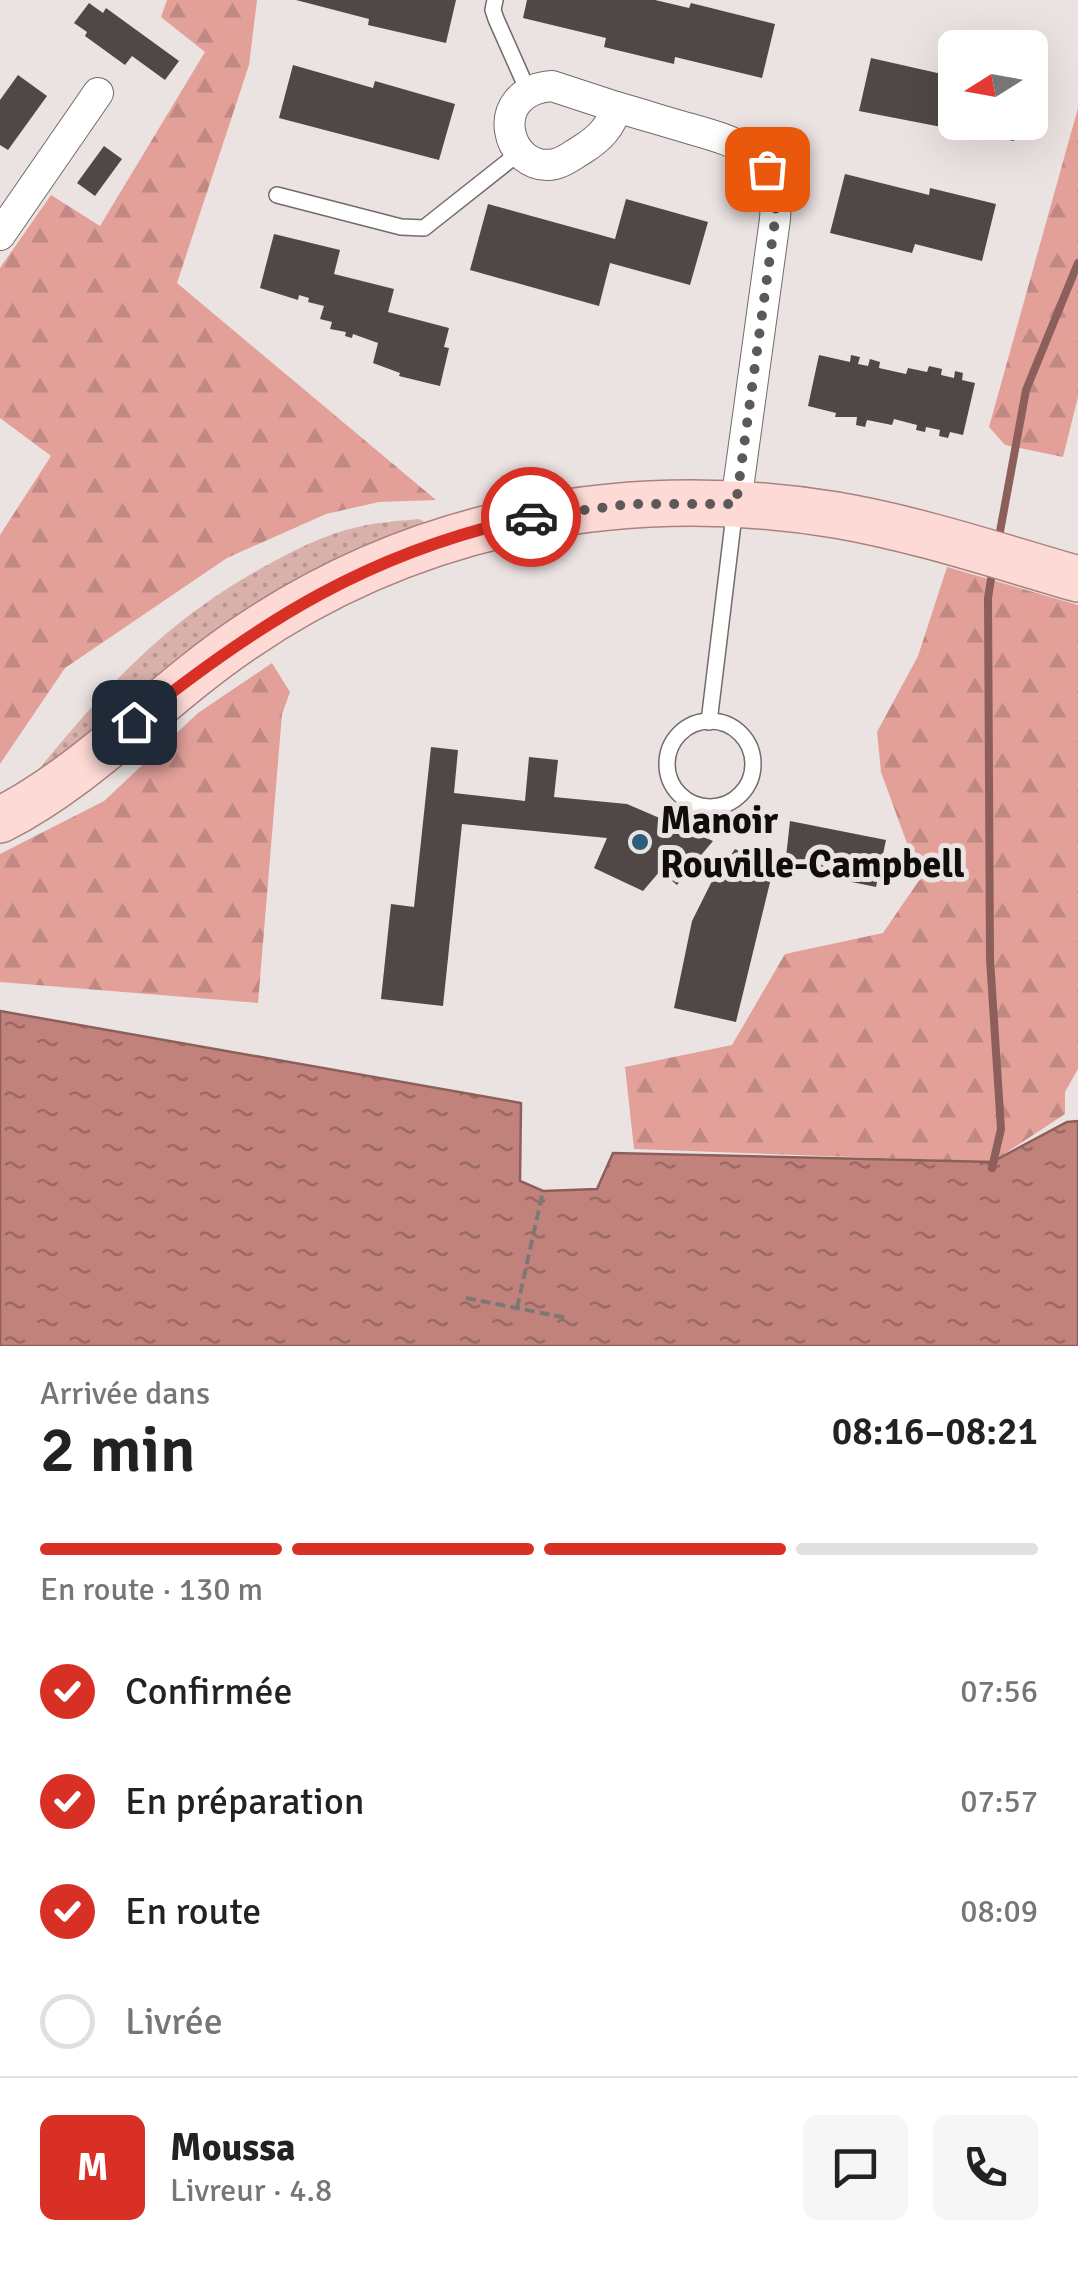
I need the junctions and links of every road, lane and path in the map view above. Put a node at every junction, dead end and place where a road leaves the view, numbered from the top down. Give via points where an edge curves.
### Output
1 (496, 0) edge
2 (528, 91) junction
3 (98, 93) dead end
4 (616, 107) junction
5 (520, 152) junction
6 (277, 195) dead end
7 (0, 234) edge
8 (736, 504) junction
9 (1078, 578) edge
10 (709, 722) junction
11 (0, 820) edge
12 (543, 1191) dead end
13 (466, 1298) dead end
14 (517, 1308) junction
15 (567, 1318) dead end

1 - 2 lane via 493,10
2 - 4 street via 552,86
2 - 5 street via 509,118
3 - 7 street
4 - 5 street via 602,134 562,162 539,164
4 - 8 street via 746,147 773,184 775,220
5 - 6 lane via 424,228
8 - 9 main road via 839,516
8 - 10 lane
8 - 11 main road via 669,501 548,513 376,565 242,639 64,779
10 - 10 lane via 676,738 668,761 684,798 711,808 748,785 752,756 737,731
12 - 14 path
13 - 14 path
14 - 15 path

